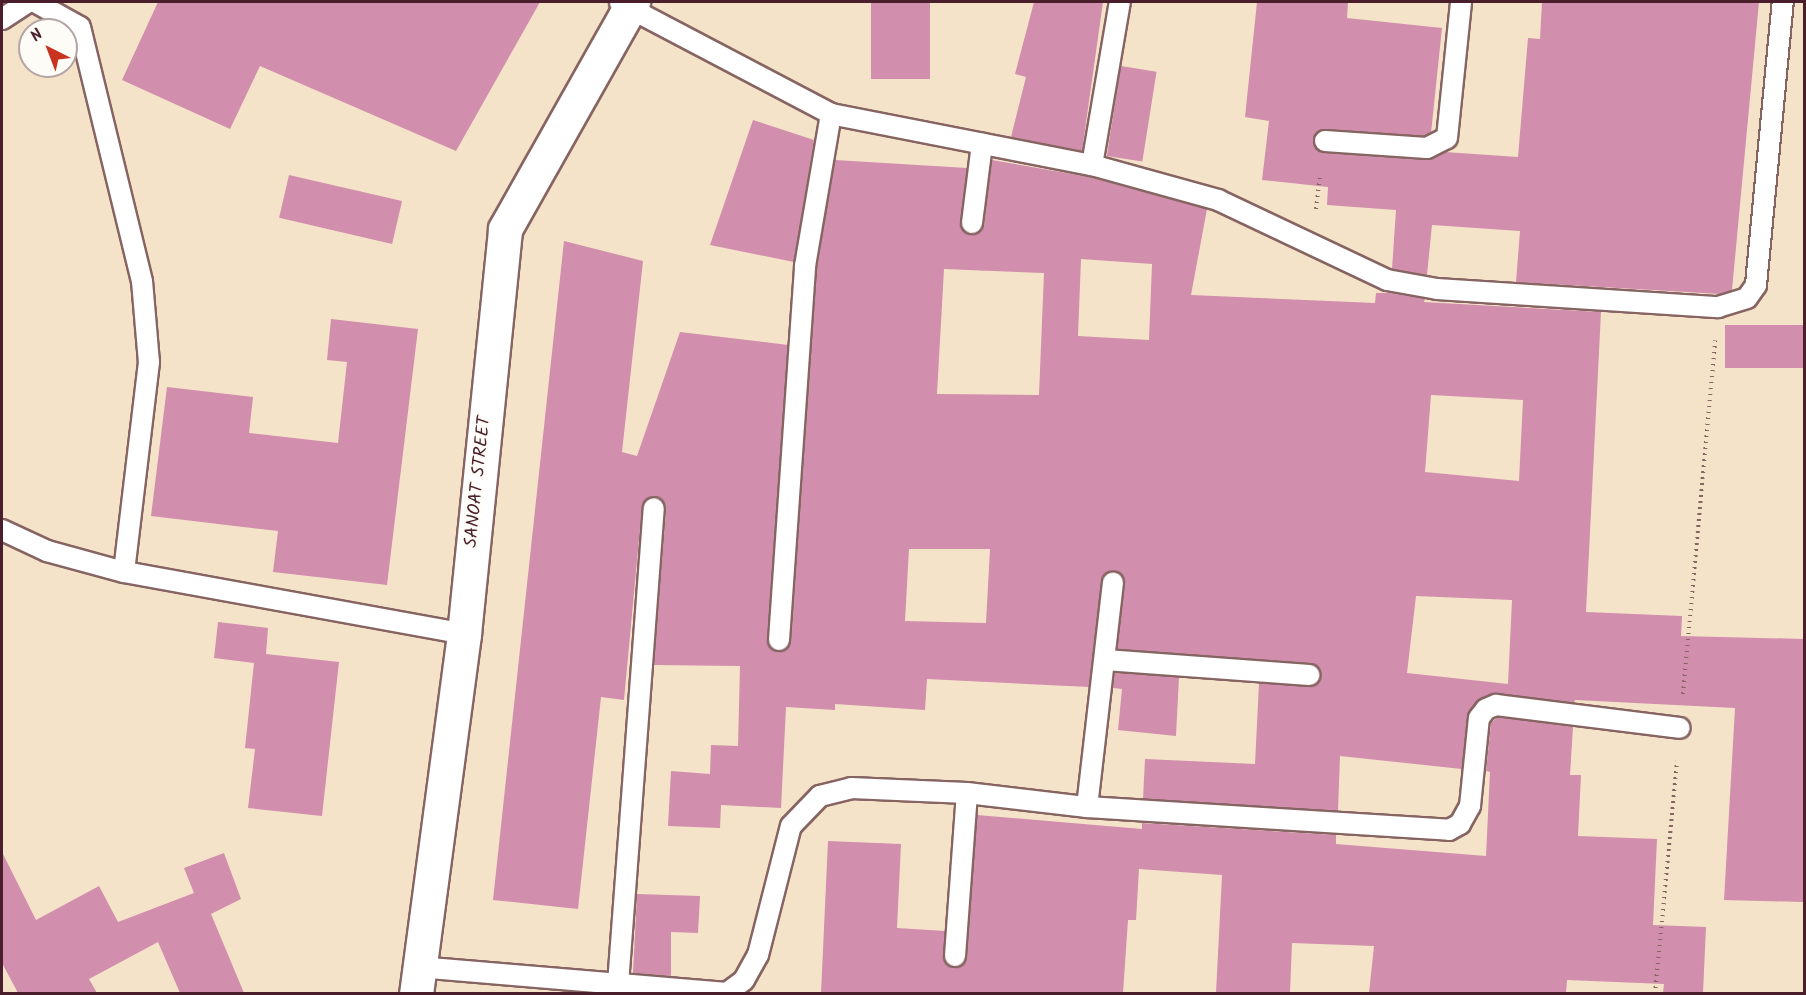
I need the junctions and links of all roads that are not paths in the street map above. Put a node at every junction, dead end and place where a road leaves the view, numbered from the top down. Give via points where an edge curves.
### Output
1 (28, 2) edge
2 (35, 2) edge
3 (1120, 2) edge
4 (1461, 2) edge
5 (1783, 2) edge
6 (626, 4) edge
7 (2, 19) edge
8 (831, 114) junction
9 (1325, 141) road end
10 (982, 144) junction
11 (1092, 165) junction
12 (972, 223) dead end
13 (654, 508) dead end
14 (2, 530) edge
15 (124, 572) junction
16 (1113, 583) dead end
17 (464, 634) junction
18 (779, 640) dead end
19 (1105, 660) junction
20 (1309, 675) dead end
21 (1680, 728) road end
22 (967, 793) junction
23 (1087, 807) junction
24 (955, 956) dead end
25 (417, 980) edge
26 (618, 984) junction

1 - 7 lane
2 - 15 lane via 80,27 142,281 149,362
3 - 11 lane
4 - 9 lane via 1447,138 1427,148
5 - 11 lane via 1756,285 1747,298 1718,307 1437,289 1387,280 1218,200
6 - 8 lane
6 - 17 main road, SANOAT STREET via 505,229
8 - 10 lane
8 - 18 lane via 805,266
10 - 11 lane
10 - 12 lane
13 - 26 lane
14 - 15 lane via 47,551
15 - 17 lane
16 - 19 lane
17 - 25 main road, SANOAT STREET
19 - 20 lane
19 - 23 lane
21 - 23 lane via 1496,705 1486,709 1479,718 1470,806 1460,824 1449,830
22 - 23 lane
22 - 24 lane
22 - 26 lane via 851,788 820,796 791,826 758,955 744,980 727,993
25 - 26 lane

